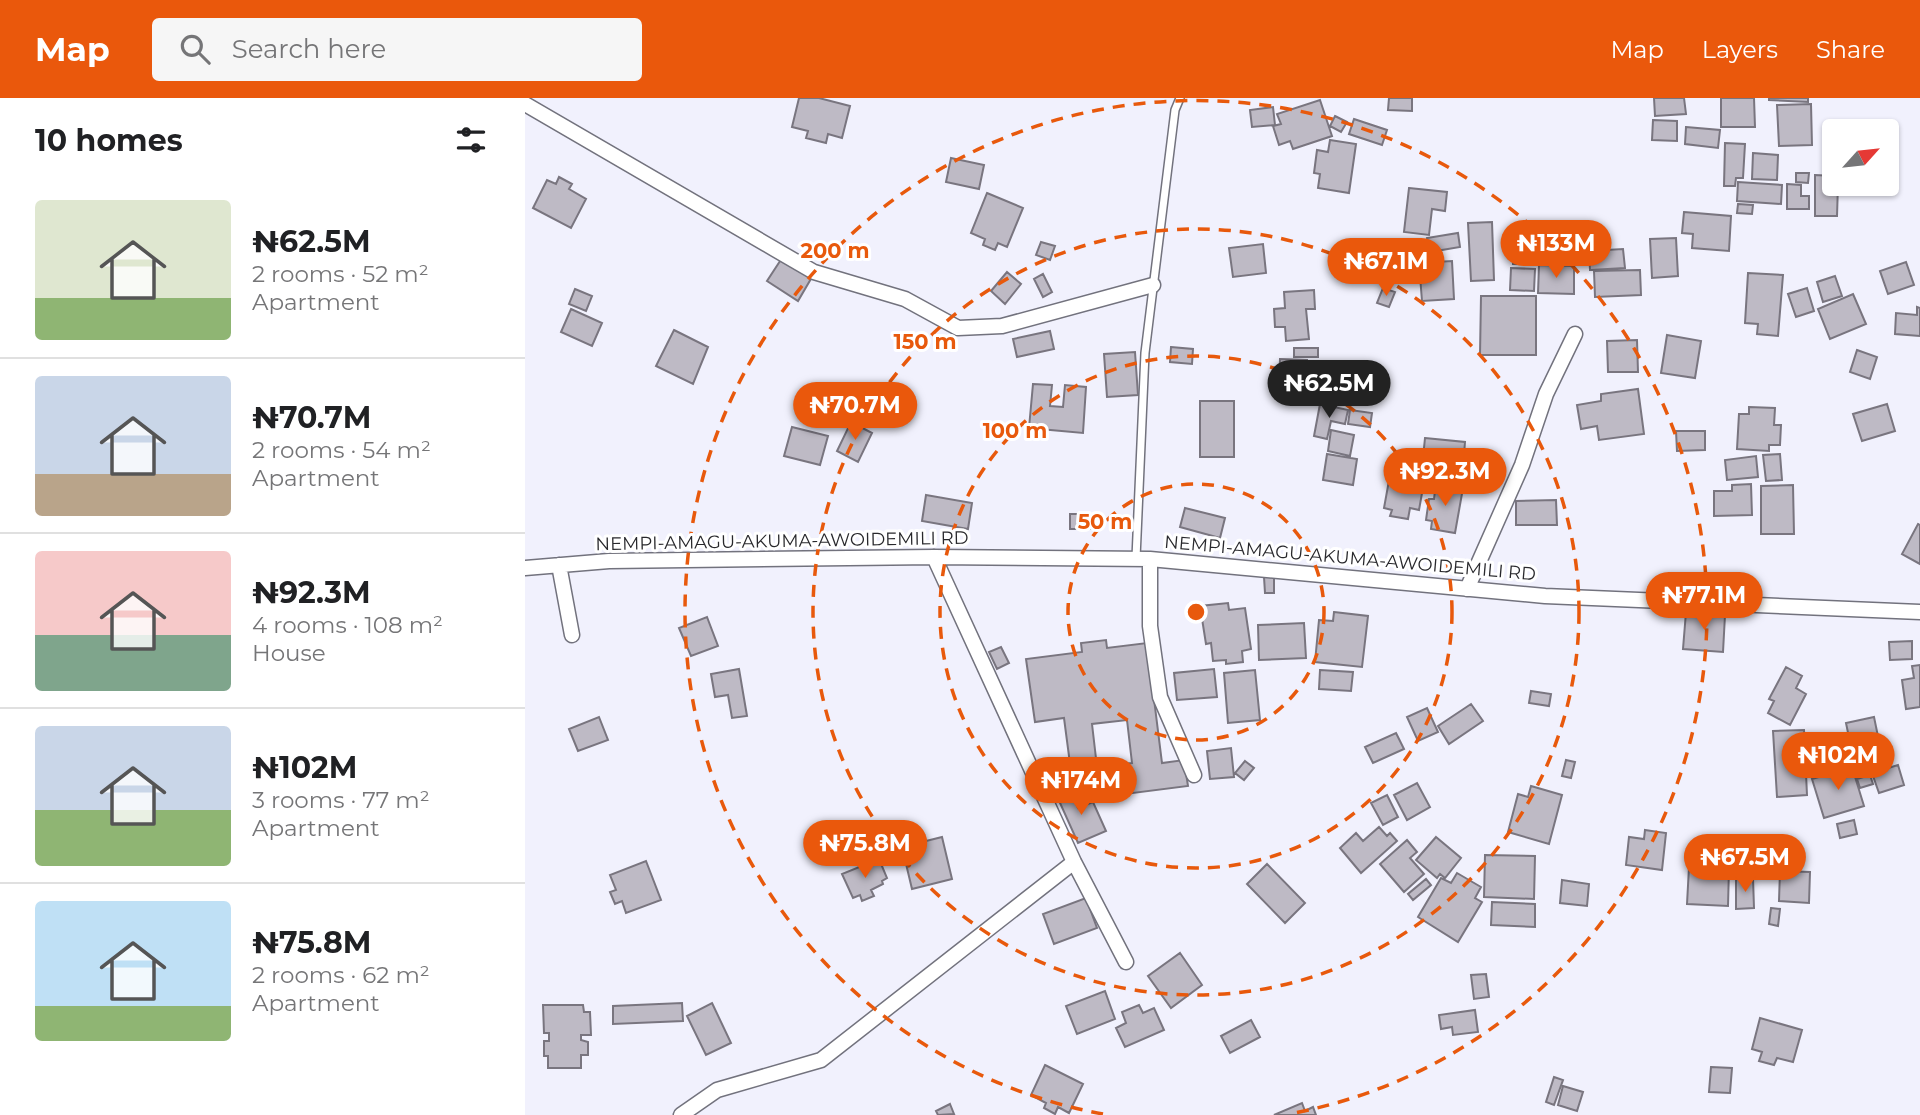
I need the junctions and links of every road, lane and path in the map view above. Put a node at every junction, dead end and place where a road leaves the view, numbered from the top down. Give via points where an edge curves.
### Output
1 (1180, 98) edge
2 (525, 104) edge
3 (1153, 285) junction
4 (1575, 334) dead end
5 (934, 557) junction
6 (1143, 559) junction
7 (559, 565) junction
8 (525, 568) edge
9 (1467, 589) junction
10 (1920, 612) edge
11 (572, 635) dead end
12 (1194, 775) dead end
13 (1074, 862) junction
14 (1126, 962) dead end
15 (681, 1115) edge

1 - 3 lane
2 - 3 street via 814,272 905,299 958,328 1002,327
3 - 6 lane via 1145,353
4 - 9 street
5 - 6 street, NEMPI-AMAGU-AKUMA-AWOIDEMILI RD
5 - 7 street, NEMPI-AMAGU-AKUMA-AWOIDEMILI RD
5 - 13 street
6 - 9 street, NEMPI-AMAGU-AKUMA-AWOIDEMILI RD
6 - 12 street via 1160,696
7 - 8 street, NEMPI-AMAGU-AKUMA-AWOIDEMILI RD
7 - 11 street
9 - 10 street, NEMPI-AMAGU-AKUMA-AWOIDEMILI RD
13 - 14 street
13 - 15 street via 821,1060 716,1090

